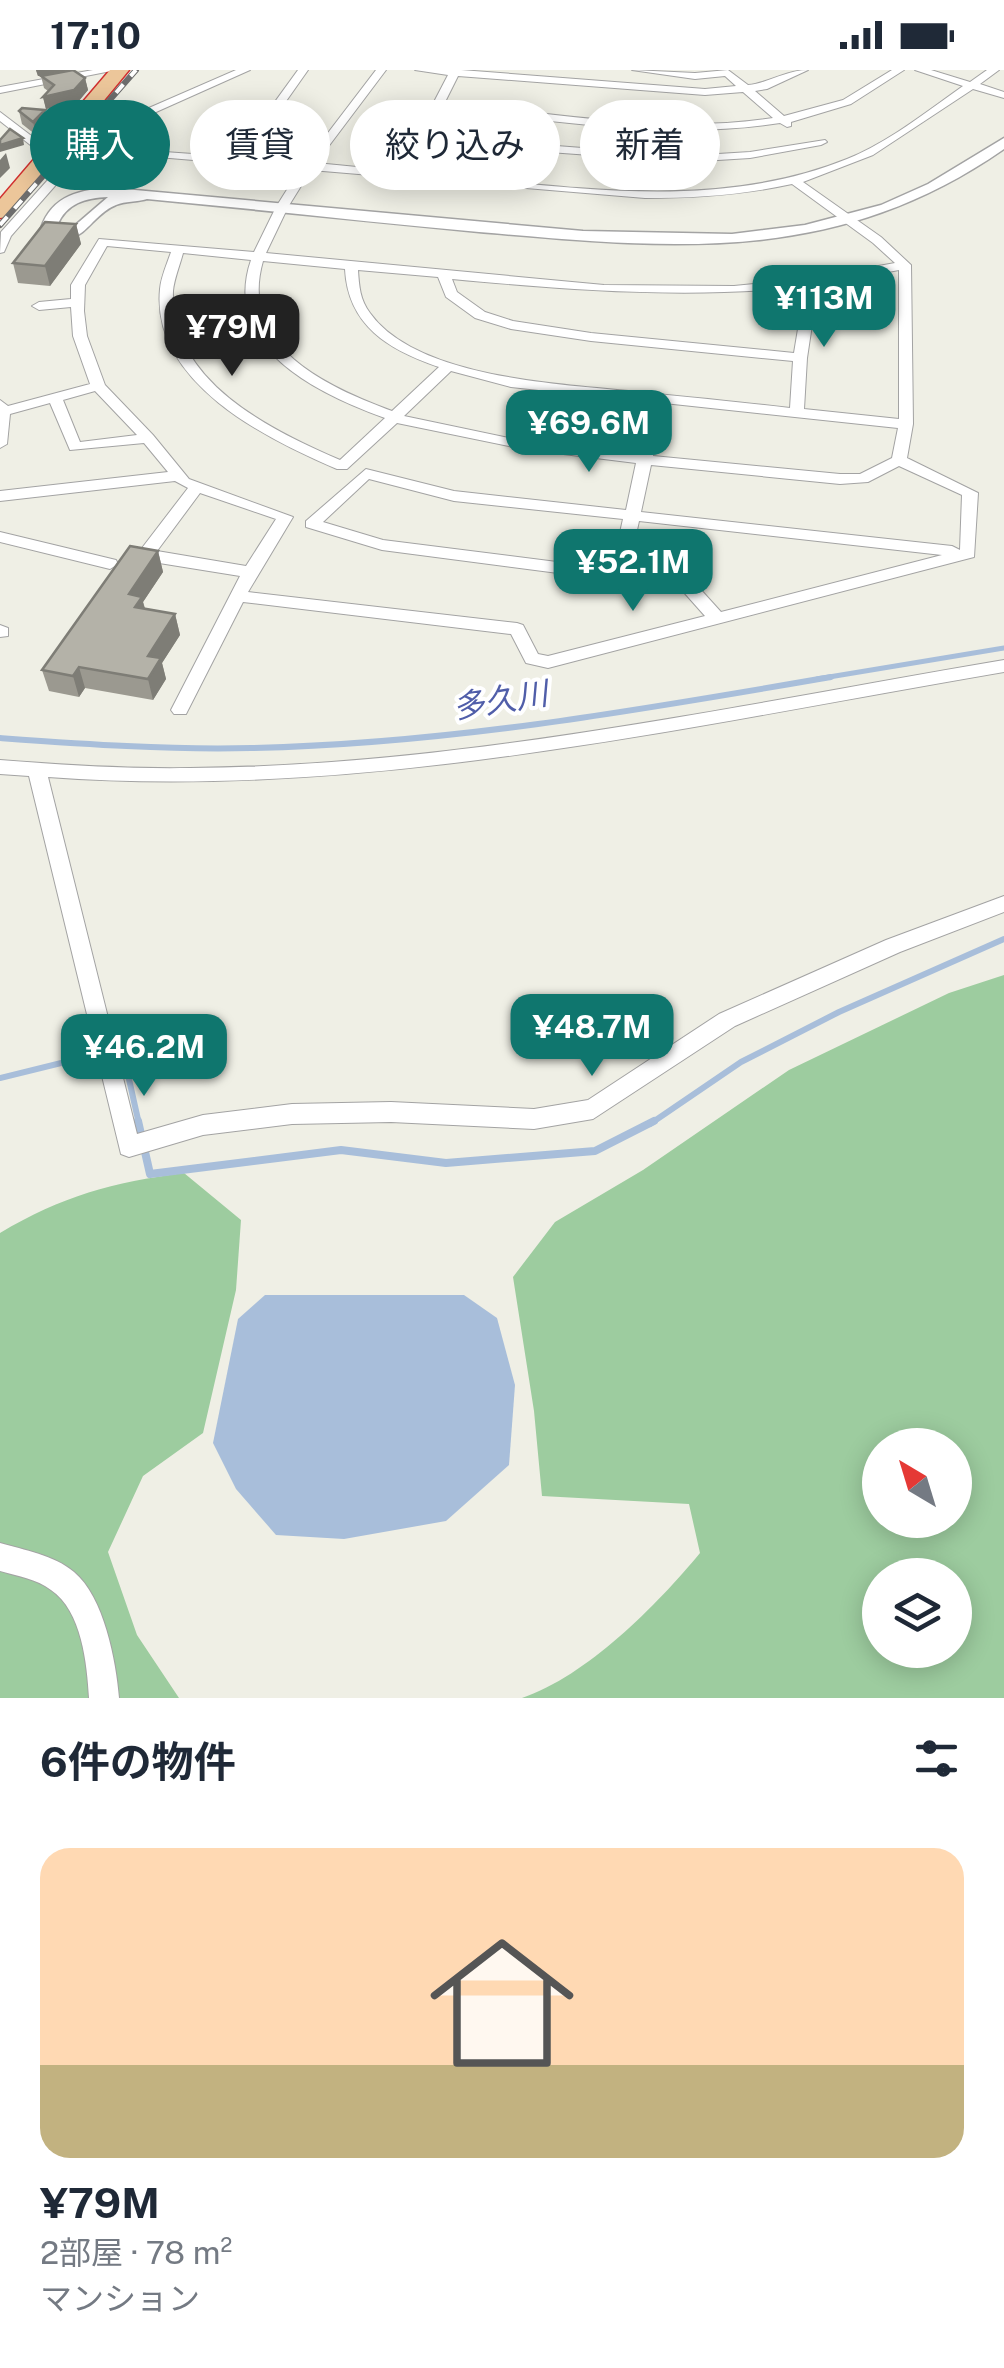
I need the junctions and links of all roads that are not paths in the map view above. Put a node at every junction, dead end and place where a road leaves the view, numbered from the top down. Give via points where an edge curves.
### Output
1 (111, 70) edge
2 (120, 70) edge
3 (244, 70) edge
4 (263, 70) edge
5 (303, 70) edge
6 (381, 70) edge
7 (420, 70) edge
8 (604, 70) edge
9 (637, 70) edge
10 (804, 70) edge
11 (899, 70) edge
12 (920, 70) edge
13 (994, 70) edge
14 (455, 72) edge
15 (44, 77) edge
16 (66, 78) junction
17 (600, 85) junction
18 (971, 85) junction
19 (0, 90) edge
20 (744, 90) junction
21 (1004, 95) edge
22 (96, 100) edge
23 (197, 100) edge
24 (282, 100) edge
25 (441, 100) edge
26 (190, 103) edge
27 (0, 114) edge
28 (560, 115) edge
29 (780, 120) junction
30 (330, 134) edge
31 (30, 139) edge
32 (821, 142) junction
33 (1004, 142) edge
34 (560, 150) edge
35 (190, 157) edge
36 (855, 160) junction
37 (30, 173) edge
38 (793, 180) junction
39 (560, 187) edge
40 (10, 190) edge
41 (295, 190) edge
42 (141, 196) junction
43 (282, 210) junction
44 (0, 212) edge
45 (850, 220) junction
46 (0, 249) edge
47 (178, 249) junction
48 (257, 256) junction
49 (351, 264) junction
50 (905, 264) junction
51 (443, 274) junction
52 (812, 282) junction
53 (77, 302) junction
54 (39, 306) dead end
55 (800, 358) junction
56 (448, 368) junction
57 (98, 386) junction
58 (55, 398) junction
59 (658, 399) junction
60 (0, 409) edge
61 (797, 413) junction
62 (394, 418) junction
63 (906, 424) junction
64 (148, 438) junction
65 (0, 444) edge
66 (644, 460) junction
67 (900, 460) junction
68 (178, 476) junction
69 (195, 489) junction
70 (0, 496) edge
71 (631, 515) junction
72 (0, 537) edge
73 (968, 553) junction
74 (110, 564) dead end
75 (250, 572) junction
76 (620, 575) junction
77 (240, 596) junction
78 (715, 616) junction
79 (1004, 666) edge
80 (180, 710) dead end
81 (0, 767) edge
82 (37, 771) junction
83 (1004, 904) edge
84 (0, 1557) edge
85 (104, 1698) edge

1 - 16 street
2 - 22 highway
3 - 46 street via 86,144
4 - 23 street
5 - 24 street
6 - 30 street
7 - 14 street
8 - 17 street
9 - 20 street via 727,73
10 - 20 street
11 - 29 street via 847,102
12 - 18 street
13 - 18 street
14 - 17 street
14 - 25 street
15 - 16 street
16 - 19 street
17 - 20 street
18 - 21 street
18 - 36 street
20 - 29 street
26 - 35 street via 98,149
27 - 31 street
28 - 29 street via 698,126
29 - 32 street
32 - 34 street via 686,160
32 - 36 street
33 - 45 street via 936,188
36 - 38 street
37 - 40 highway
38 - 39 street via 669,195
38 - 45 street
40 - 44 highway
41 - 43 street
42 - 42 street via 106,204 80,230 49,228 64,205 81,195
42 - 43 street
43 - 45 street via 667,240 778,234
43 - 48 street
45 - 50 street
47 - 48 street
47 - 53 street via 103,242 78,285
47 - 62 street via 165,275 163,304 172,329 188,362 244,419 342,466
48 - 49 street
48 - 62 street via 253,307 274,348 332,390
49 - 51 street
49 - 56 street via 349,282 363,312 389,340
50 - 52 street
50 - 63 street
51 - 52 street via 604,289 734,290
51 - 55 street via 451,294 480,315 511,325
52 - 55 street
53 - 54 street
53 - 57 street via 80,336
55 - 61 street
56 - 59 street
56 - 62 street
57 - 58 street
57 - 64 street
58 - 60 street
58 - 64 street via 75,447
59 - 61 street
59 - 66 street
60 - 65 street
61 - 63 street
62 - 66 street via 490,442
63 - 67 street
64 - 68 street
66 - 67 street via 840,479 863,479
66 - 71 street
67 - 73 street via 970,493
68 - 69 street
68 - 70 street
69 - 75 street via 285,517
69 - 75 street via 148,552 152,558
71 - 73 street
71 - 76 street
71 - 76 street via 454,496 366,474 312,524 382,545
72 - 74 street
73 - 78 street
75 - 77 street
76 - 78 street via 686,584
77 - 78 street via 517,629 532,659 548,662
77 - 80 street
79 - 82 street via 463,755 236,777
81 - 82 street
82 - 83 street via 129,1148 203,1126 292,1114 534,1119 593,1110 726,1020
84 - 85 street via 68,1585 88,1621

